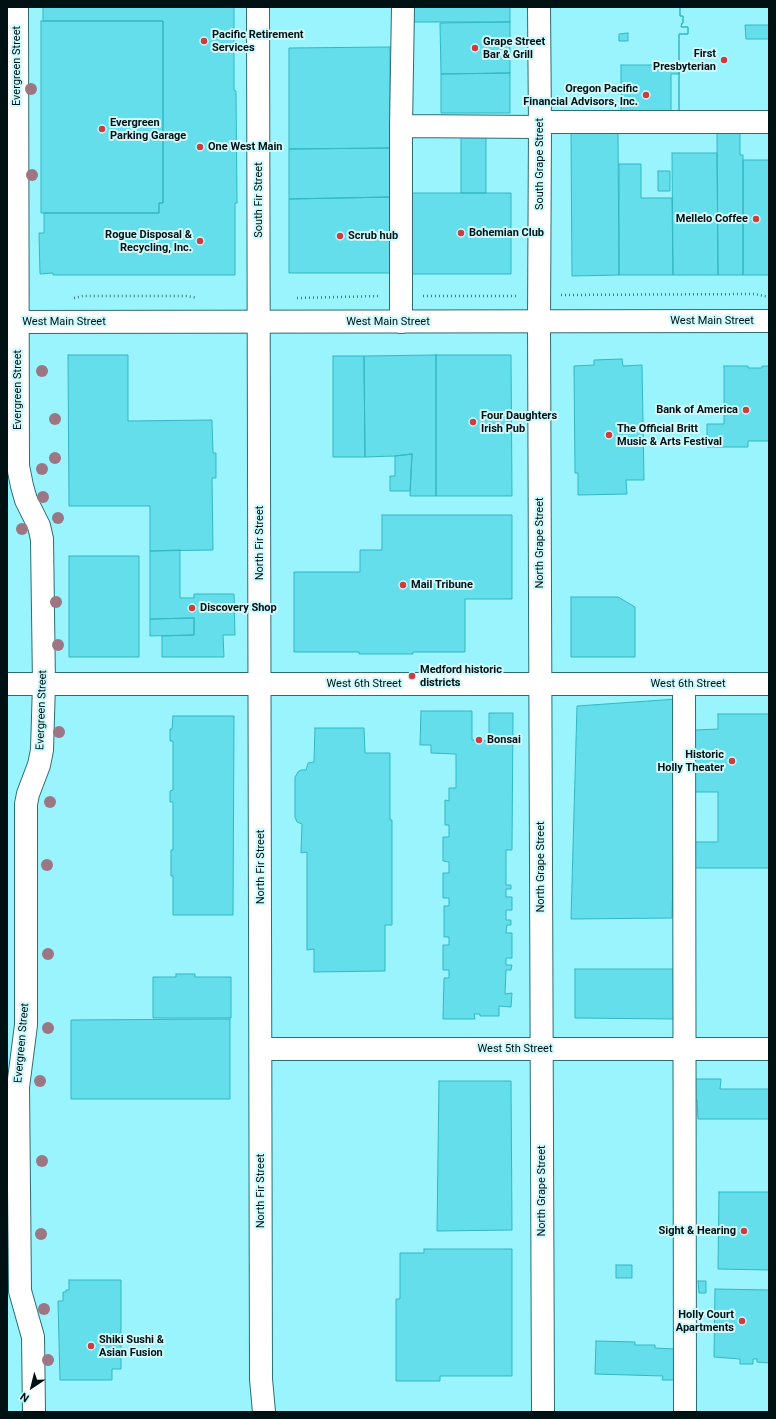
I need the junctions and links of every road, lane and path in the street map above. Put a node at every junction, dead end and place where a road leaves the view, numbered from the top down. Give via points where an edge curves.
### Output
1 (17, 7) edge
2 (258, 7) edge
3 (403, 7) edge
4 (539, 7) edge
5 (769, 122) edge
6 (540, 124) junction
7 (401, 126) junction
8 (566, 295) dead end
9 (382, 296) dead end
10 (419, 296) dead end
11 (513, 296) dead end
12 (769, 297) edge
13 (292, 298) dead end
14 (539, 321) junction
15 (769, 321) edge
16 (13, 322) edge
17 (259, 322) junction
18 (402, 322) junction
19 (7, 684) edge
20 (44, 684) junction
21 (260, 684) junction
22 (540, 684) junction
23 (684, 684) junction
24 (769, 684) edge
25 (261, 1049) junction
26 (542, 1049) junction
27 (685, 1049) junction
28 (769, 1049) edge
29 (34, 1412) edge
30 (264, 1412) edge
31 (543, 1412) edge
32 (677, 1412) edge
33 (687, 1412) edge

1 - 16 street, Evergreen Street
2 - 17 street, South Fir Street
3 - 7 street
4 - 6 street, South Grape Street
5 - 6 street
6 - 7 street
6 - 14 street, South Grape Street
7 - 18 street
8 - 12 path via 755,294
9 - 13 path
10 - 11 path
14 - 15 street, West Main Street
14 - 18 street, West Main Street
14 - 22 street, North Grape Street
16 - 17 street, West Main Street
16 - 20 street, Evergreen Street via 18,466 26,500 39,526 42,539
17 - 18 street, West Main Street
17 - 21 street, North Fir Street
19 - 20 street, West 6th Street
20 - 21 street, West 6th Street
20 - 29 street, Evergreen Street via 42,750 26,804 26,1025 18,1087 20,1291 33,1337
21 - 22 street, West 6th Street
21 - 25 street, North Fir Street
22 - 23 street, West 6th Street
22 - 26 street, North Grape Street
23 - 24 street, West 6th Street
23 - 27 street
25 - 26 street, West 5th Street
25 - 30 street, North Fir Street via 261,1379
26 - 27 street, West 5th Street
26 - 31 street, North Grape Street
27 - 28 street, West 5th Street
27 - 33 street
32 - 33 street

